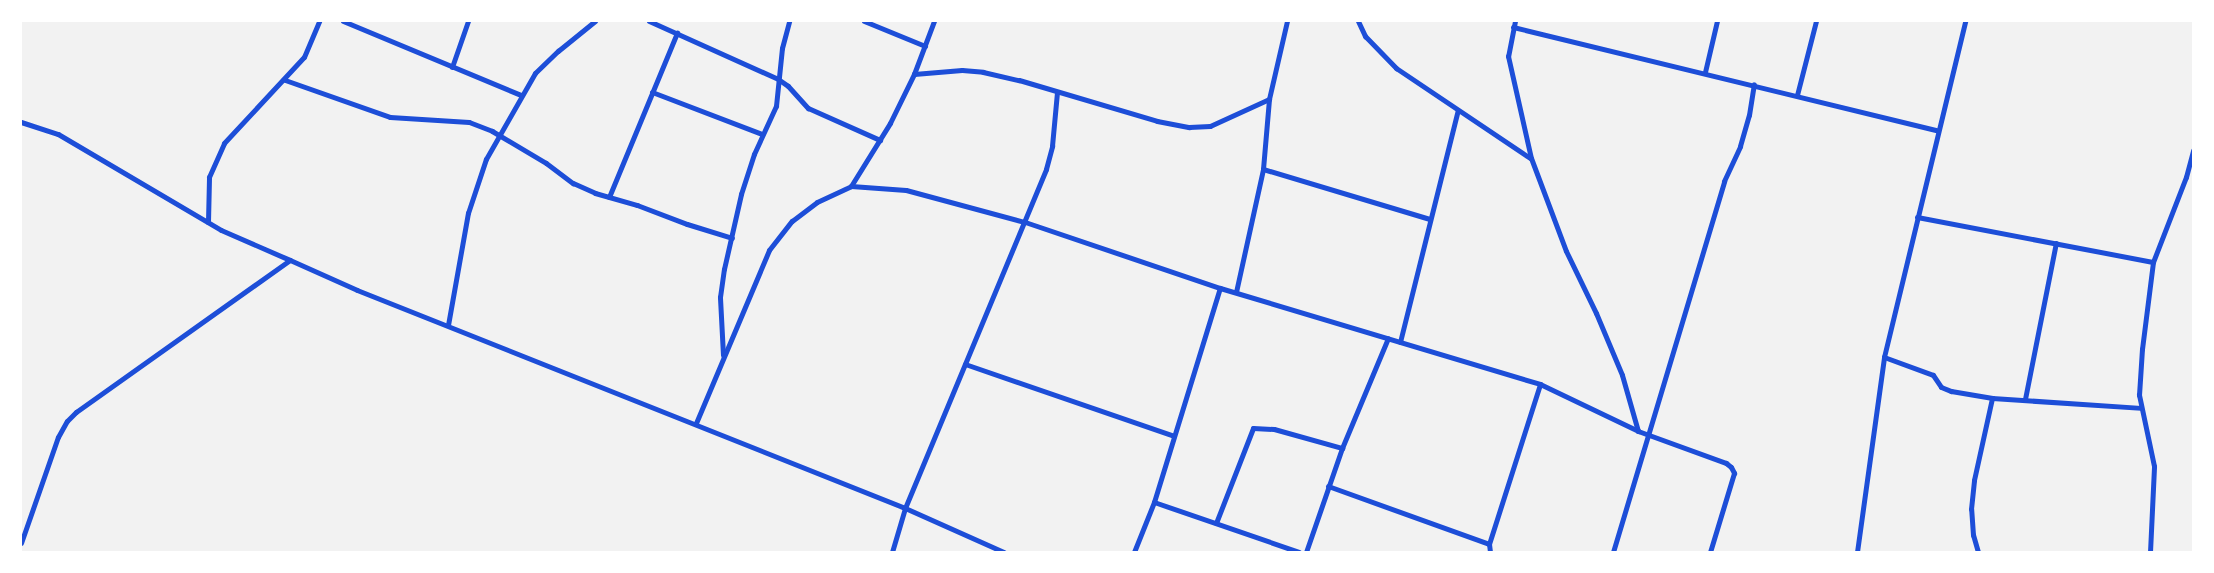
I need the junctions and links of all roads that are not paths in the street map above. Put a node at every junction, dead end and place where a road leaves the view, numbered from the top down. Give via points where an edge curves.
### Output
1 (319, 21) edge
2 (343, 21) edge
3 (468, 21) edge
4 (595, 21) edge
5 (650, 21) edge
6 (789, 21) edge
7 (864, 21) edge
8 (934, 21) edge
9 (1287, 21) edge
10 (1358, 21) edge
11 (1717, 21) edge
12 (1816, 21) edge
13 (1965, 21) edge
14 (1514, 24) edge
15 (677, 33) junction
16 (925, 46) junction
17 (452, 66) junction
18 (1706, 72) junction
19 (914, 74) junction
20 (778, 79) junction
21 (285, 80) junction
22 (1754, 84) junction
23 (652, 92) junction
24 (1057, 92) junction
25 (521, 95) junction
26 (1797, 95) junction
27 (1268, 99) junction
28 (1458, 110) junction
29 (21, 122) edge
30 (1937, 130) junction
31 (762, 134) junction
32 (499, 135) junction
33 (880, 140) junction
34 (2193, 150) edge
35 (1531, 158) junction
36 (1264, 169) junction
37 (851, 186) junction
38 (609, 197) junction
39 (1917, 217) junction
40 (1430, 220) junction
41 (208, 222) junction
42 (1025, 222) junction
43 (732, 238) junction
44 (2056, 243) junction
45 (290, 260) junction
46 (2153, 262) junction
47 (1220, 288) junction
48 (1236, 292) junction
49 (448, 325) junction
50 (1388, 338) junction
51 (1400, 342) junction
52 (1884, 357) junction
53 (723, 358) junction
54 (965, 364) junction
55 (1540, 384) junction
56 (1992, 398) junction
57 (2025, 399) junction
58 (2141, 408) junction
59 (696, 423) junction
60 (1638, 431) junction
61 (1648, 434) junction
62 (1174, 436) junction
63 (1342, 448) junction
64 (1328, 486) junction
65 (1154, 502) junction
66 (905, 508) junction
67 (1216, 523) junction
68 (21, 543) edge
69 (1490, 544) junction
70 (892, 552) edge
71 (1004, 552) edge
72 (1134, 552) edge
73 (1299, 552) edge
74 (1306, 552) edge
75 (1490, 552) edge
76 (1613, 552) edge
77 (1710, 552) edge
78 (1857, 552) edge
79 (1978, 552) edge
80 (2150, 552) edge

1 - 21 street via 304,57
2 - 17 street
3 - 17 street
4 - 25 street via 545,63
5 - 15 street
6 - 20 street
7 - 16 street
8 - 16 street
9 - 27 street
10 - 28 street via 1366,36 1396,68
11 - 18 street
12 - 26 street
13 - 30 street
14 - 18 street
14 - 35 street via 1508,56
15 - 20 street
15 - 23 street
16 - 19 street
17 - 25 street
18 - 22 street
19 - 24 street via 962,70 983,72
19 - 33 street
20 - 31 street via 776,106
20 - 33 street via 808,108
21 - 32 street via 390,117 469,122
21 - 41 street via 224,143 209,177
22 - 26 street
22 - 61 street via 1740,146 1724,181
23 - 31 street
23 - 38 street
24 - 27 street via 1189,127 1210,126
24 - 42 street via 1050,154
25 - 32 street
26 - 30 street
27 - 36 street
28 - 35 street
28 - 40 street
29 - 41 street via 58,134
30 - 39 street
31 - 43 street via 742,194
32 - 38 street via 573,183
32 - 49 street via 486,160 468,213
33 - 37 street
34 - 46 street
35 - 60 street via 1566,251 1622,375
36 - 40 street
36 - 48 street
37 - 42 street via 906,190
37 - 53 street via 817,202 792,221 769,250
38 - 43 street
39 - 44 street
39 - 52 street
40 - 51 street
41 - 45 street
42 - 47 street
42 - 54 street
43 - 53 street via 720,297
44 - 46 street
44 - 57 street
45 - 49 street
45 - 68 street via 67,421 58,437
46 - 58 street via 2142,349
47 - 48 street
47 - 62 street
48 - 50 street
49 - 59 street
50 - 51 street
50 - 63 street
51 - 55 street
52 - 56 street via 1933,375 1942,387 1951,391
52 - 78 street
53 - 59 street
54 - 62 street
54 - 66 street
55 - 60 street
55 - 69 street
56 - 57 street
56 - 79 street via 1971,509
57 - 58 street
58 - 80 street via 2154,466
59 - 66 street
60 - 61 street
61 - 76 street
61 - 77 street via 1731,467 1734,474
62 - 65 street
63 - 64 street
63 - 67 street via 1274,429 1253,428
64 - 69 street
64 - 74 street
65 - 67 street
65 - 72 street
66 - 70 street
66 - 71 street
67 - 73 street
69 - 75 street

